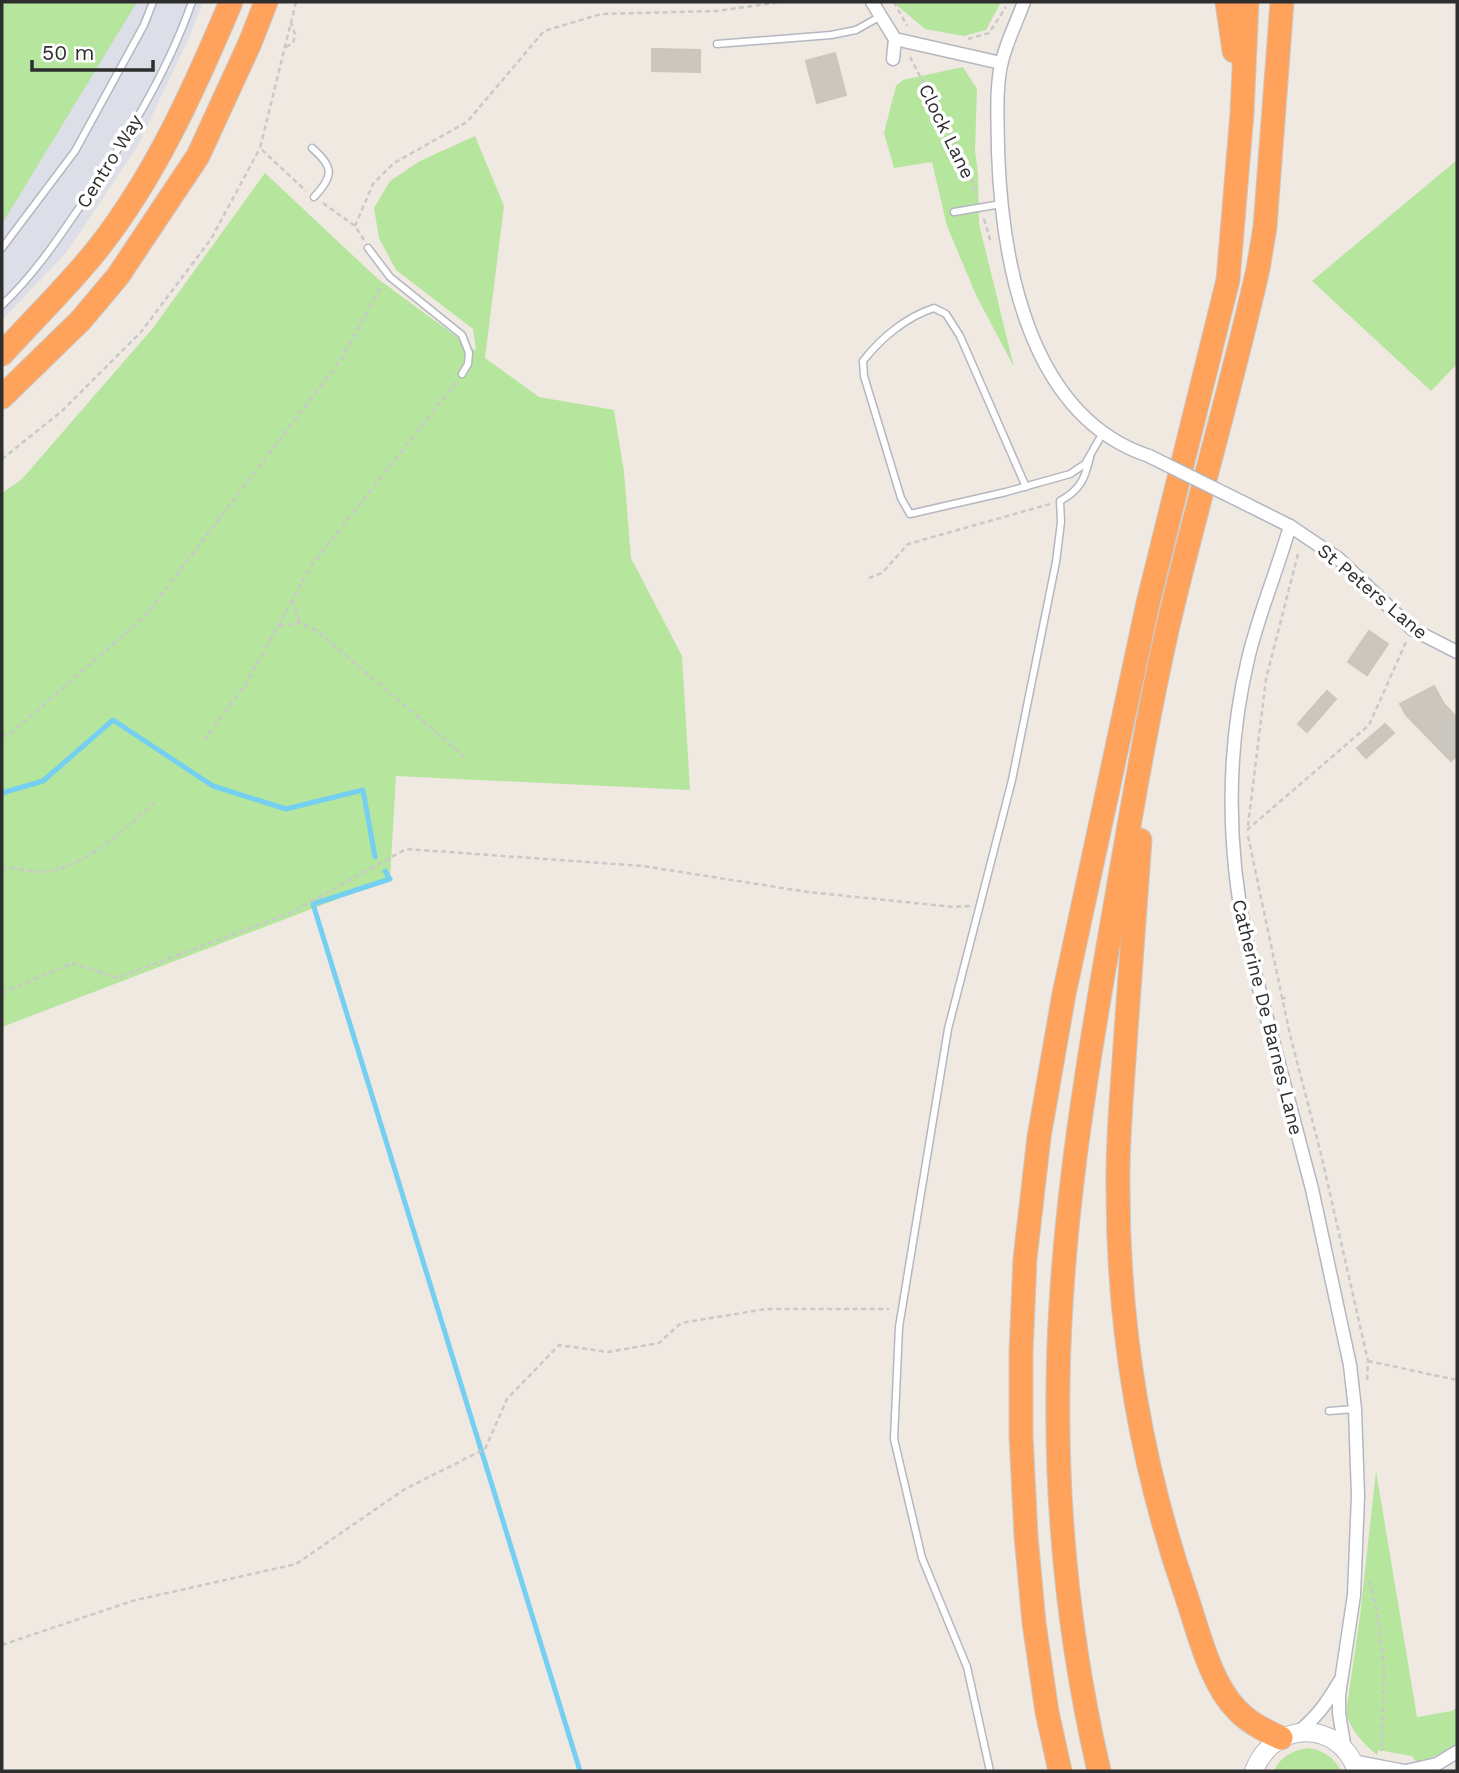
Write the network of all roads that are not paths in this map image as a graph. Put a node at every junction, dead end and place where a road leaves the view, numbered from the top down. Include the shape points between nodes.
1 (153, 2) edge
2 (192, 2) edge
3 (231, 2) edge
4 (266, 2) edge
5 (872, 2) edge
6 (1024, 2) edge
7 (1227, 2) edge
8 (1247, 2) edge
9 (1282, 2) edge
10 (881, 16) junction
11 (895, 39) junction
12 (718, 44) dead end
13 (893, 60) dead end
14 (1001, 63) junction
15 (1242, 113) junction
16 (312, 148) dead end
17 (314, 197) road end
18 (1001, 204) junction
19 (954, 212) dead end
20 (2, 248) edge
21 (368, 248) road end
22 (2, 304) edge
23 (2, 354) edge
24 (462, 374) road end
25 (2, 397) edge
26 (1104, 431) junction
27 (1090, 457) junction
28 (1026, 486) junction
29 (1289, 528) junction
30 (1457, 652) edge
31 (1147, 729) junction
32 (1355, 1409) junction
33 (1329, 1411) dead end
34 (1341, 1678) junction
35 (1289, 1736) junction
36 (1457, 1752) edge
37 (1351, 1761) edge
38 (990, 1771) edge
39 (1059, 1771) edge
40 (1100, 1771) edge
41 (1254, 1771) edge
42 (1405, 1771) edge

1 - 20 lane via 75,150
2 - 22 lane, Centro Way via 179,40 124,143 54,244
3 - 23 highway via 195,87 142,185 96,250
4 - 25 highway via 198,156 125,265 81,320
5 - 10 street
6 - 14 street
7 - 15 highway
8 - 15 highway
9 - 31 highway via 1258,269
10 - 11 street
10 - 12 lane via 856,30 831,35
11 - 13 street
11 - 14 street
14 - 18 street
15 - 39 highway via 1228,280 1148,603 1064,994 1039,1137 1025,1259 1020,1352 1026,1536 1034,1623
16 - 17 lane via 330,168
18 - 19 lane
18 - 26 street via 1015,289 1031,336 1055,380
21 - 24 lane via 390,276 462,335 469,353
26 - 27 lane
26 - 29 street, bridge
27 - 28 lane via 1070,474
27 - 38 lane via 1078,490 1060,501 1056,562 1012,780 948,1029 902,1309 894,1439 922,1559 967,1667
28 - 28 lane via 909,514 864,376 863,361 876,345 915,314 934,308 946,313 961,336
29 - 30 street, St Peters Lane via 1339,559 1412,629
29 - 32 street, Catherine De Barnes Lane via 1241,691 1232,762 1232,852 1246,939 1312,1189 1350,1365
31 - 35 highway via 1118,1146 1118,1226 1131,1372 1166,1530 1212,1666 1238,1712 1265,1731
31 - 40 highway via 1081,1110 1060,1328 1058,1460 1065,1544 1084,1693
32 - 33 lane
32 - 34 street, Catherine De Barnes Lane via 1357,1544
34 - 35 street, Catherine De Barnes Lane via 1316,1717
34 - 37 street, Catherine De Barnes Lane via 1339,1713
35 - 37 main road via 1312,1733 1327,1737
35 - 41 main road via 1262,1755
36 - 42 street via 1437,1764
37 - 42 street

